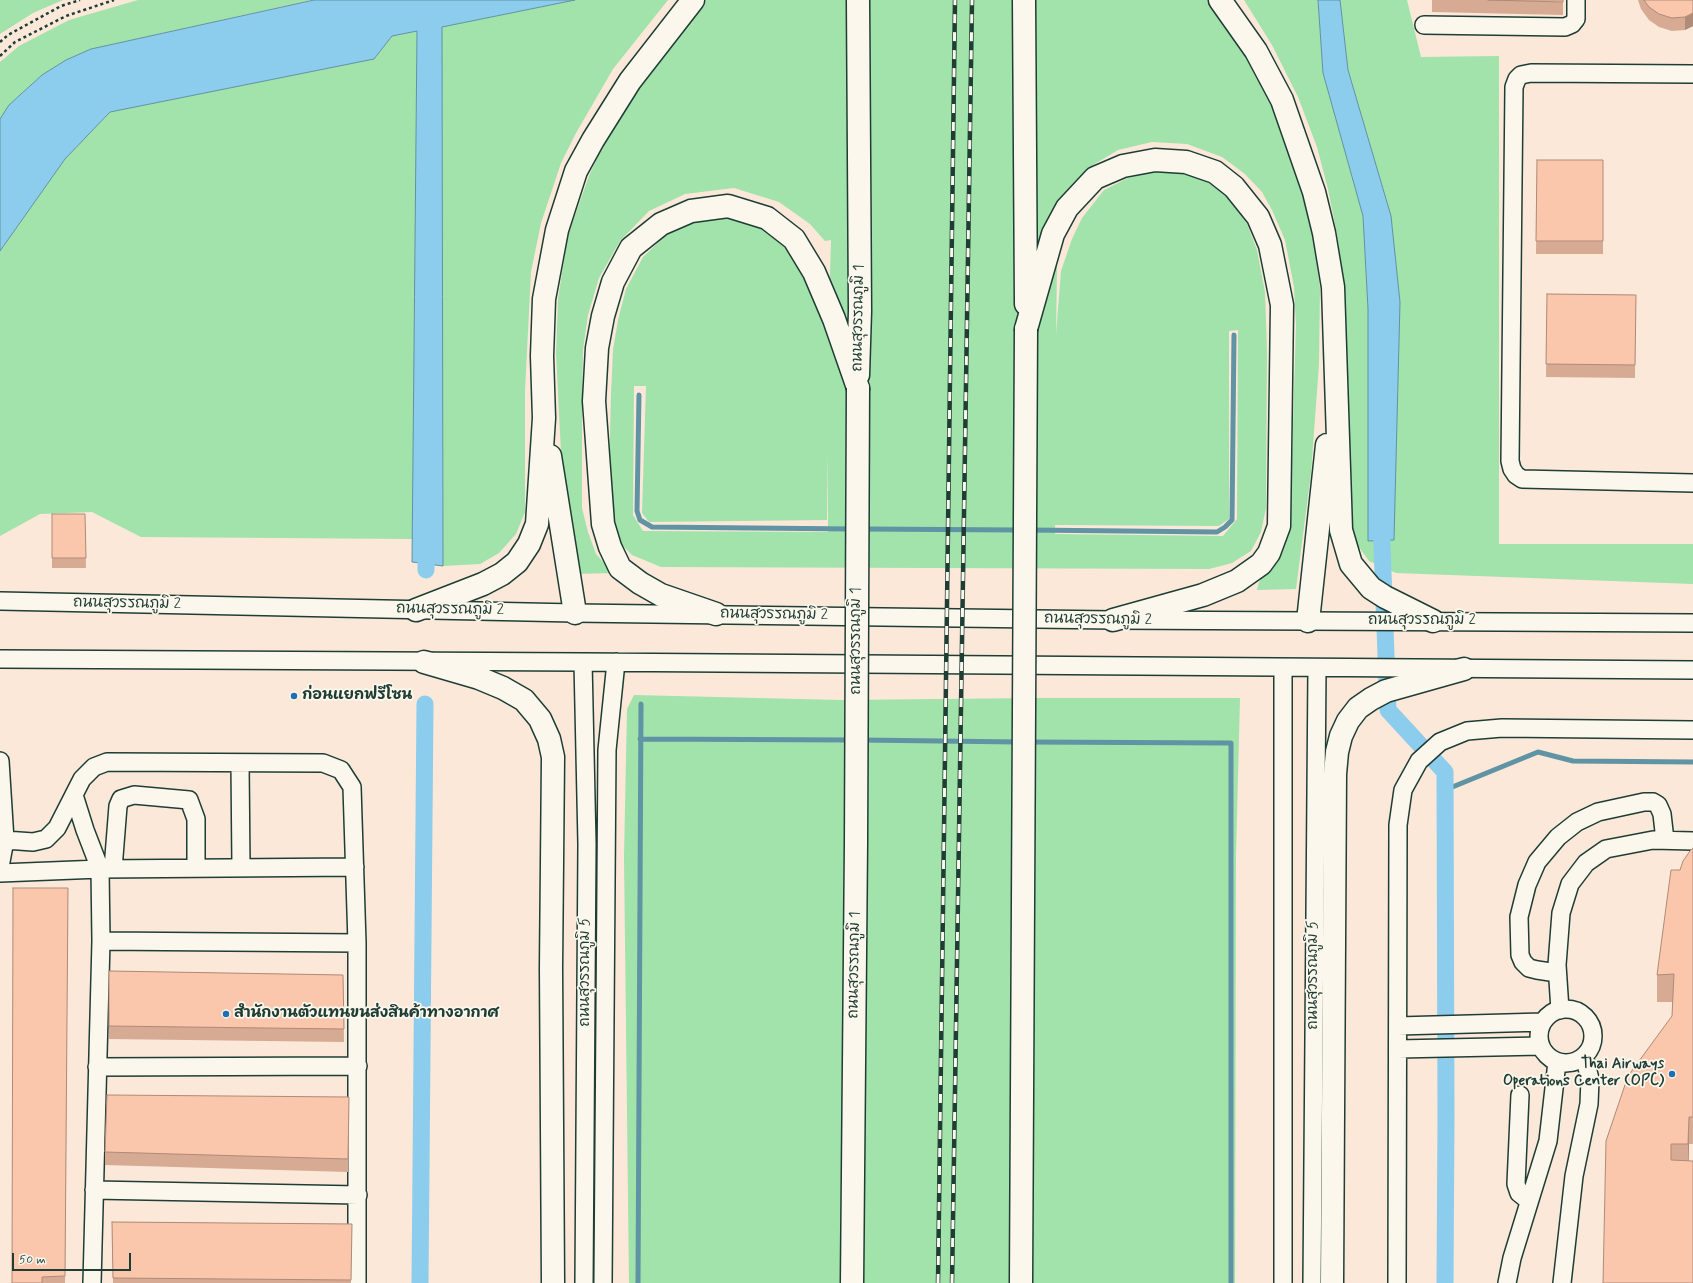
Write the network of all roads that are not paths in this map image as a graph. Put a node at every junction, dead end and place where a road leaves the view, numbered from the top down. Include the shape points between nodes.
1 (693, 0) edge
2 (858, 0) edge
3 (1024, 0) edge
4 (1220, 0) edge
5 (1576, 0) edge
6 (1424, 25) dead end
7 (1693, 74) edge
8 (1026, 329) junction
9 (1336, 362) junction
10 (858, 388) junction
11 (544, 418) junction
12 (1693, 483) edge
13 (0, 602) edge
14 (416, 610) junction
15 (575, 613) junction
16 (716, 614) junction
17 (1113, 620) junction
18 (1308, 620) junction
19 (1433, 621) junction
20 (1693, 623) edge
21 (0, 659) edge
22 (424, 662) junction
23 (583, 662) junction
24 (616, 662) junction
25 (1283, 668) junction
26 (1317, 668) junction
27 (1464, 669) junction
28 (1693, 670) edge
29 (1693, 730) edge
30 (0, 761) edge
31 (240, 762) junction
32 (74, 795) junction
33 (5, 840) junction
34 (1665, 840) junction
35 (1693, 841) edge
36 (0, 867) edge
37 (355, 867) junction
38 (196, 868) junction
39 (241, 868) junction
40 (106, 869) junction
41 (0, 874) edge
42 (101, 941) junction
43 (357, 943) junction
44 (1557, 973) junction
45 (1560, 1010) junction
46 (1544, 1022) junction
47 (1398, 1026) junction
48 (1541, 1046) junction
49 (1398, 1049) junction
50 (1584, 1056) junction
51 (1557, 1062) junction
52 (358, 1066) junction
53 (98, 1067) junction
54 (1520, 1095) dead end
55 (1518, 1145) junction
56 (1547, 1145) junction
57 (94, 1190) junction
58 (358, 1195) junction
59 (1529, 1202) junction
60 (92, 1283) edge
61 (357, 1283) edge
62 (553, 1283) edge
63 (584, 1283) edge
64 (603, 1283) edge
65 (852, 1283) edge
66 (1021, 1283) edge
67 (1283, 1283) edge
68 (1312, 1283) edge
69 (1332, 1283) edge
70 (1397, 1283) edge
71 (1507, 1283) edge
72 (1562, 1283) edge

1 - 11 highway via 630,81 576,171 557,230 544,299
2 - 10 highway, ถนนสุวรรณภูมิ 1
3 - 8 highway
4 - 9 highway via 1256,51 1282,100 1314,192 1333,287
5 - 6 street via 1576,18 1572,24 1565,27
7 - 12 street via 1531,73 1521,75 1517,79 1514,87 1510,461 1516,475 1522,479
8 - 17 highway via 1053,234 1066,208 1095,178 1123,166 1155,160 1186,162 1215,172 1234,187 1258,217 1270,245 1279,289 1282,325 1279,526 1269,553 1261,564 1237,581 1203,595
8 - 66 highway, bridge
9 - 18 highway
9 - 19 highway via 1341,530 1351,564 1371,588
10 - 16 highway via 834,318 814,272 794,239 767,218 728,206 691,211 660,224 631,248 613,282 597,348 594,401 603,524 620,568 661,595
10 - 65 highway, ถนนสุวรรณภูมิ 1, bridge
11 - 14 highway via 537,524 529,544 517,562 483,584
11 - 15 highway
13 - 14 street, ถนนสุวรรณภูมิ 2
14 - 15 street, ถนนสุวรรณภูมิ 2
15 - 16 street, ถนนสุวรรณภูมิ 2
16 - 17 street, ถนนสุวรรณภูมิ 2
17 - 18 street, ถนนสุวรรณภูมิ 2
18 - 19 street, ถนนสุวรรณภูมิ 2
19 - 20 street, ถนนสุวรรณภูมิ 2
21 - 22 street
22 - 23 street
22 - 62 highway via 479,678 524,700 540,719 554,757 551,968
23 - 24 street
23 - 63 street, ถนนสุวรรณภูมิ 5 via 587,844
24 - 25 street
24 - 64 street, ถนนสุวรรณภูมิ 5 via 607,750
25 - 26 street
25 - 67 street, ถนนสุวรรณภูมิ 5
26 - 27 street
26 - 68 street, ถนนสุวรรณภูมิ 5
27 - 28 street
27 - 69 highway via 1386,691 1371,699 1358,708 1351,717 1341,736 1337,752
29 - 47 street via 1502,728 1467,731 1440,742 1418,761 1403,790 1398,825
30 - 33 street
31 - 32 street via 107,762 94,767 82,779
31 - 37 street via 323,763 341,770 352,787
31 - 39 street
32 - 33 street via 57,828 46,839 33,842
32 - 40 street via 85,830
33 - 36 street
34 - 35 street
34 - 44 street via 1652,840 1606,850 1586,863 1570,884 1561,913
34 - 44 street via 1662,814 1658,805 1653,802 1598,812 1577,822 1558,837 1538,862 1527,885 1519,916 1520,955 1523,962 1529,968
37 - 39 street
37 - 43 street
38 - 39 street
38 - 40 street
38 - 40 street via 196,819 189,800 134,795 121,799 118,806
40 - 41 street
40 - 42 street
42 - 43 street
42 - 53 street
43 - 52 street
44 - 45 street
45 - 46 street
45 - 50 street via 1578,1012 1590,1024 1592,1042
46 - 47 street
46 - 48 street via 1539,1038
47 - 49 street
48 - 49 street
48 - 51 street via 1550,1058
49 - 70 street
50 - 51 street via 1571,1062
50 - 72 street via 1590,1079 1589,1104 1574,1176
51 - 56 street
52 - 53 street
52 - 58 street
53 - 57 street
54 - 55 street
55 - 56 street
55 - 59 street via 1516,1184 1519,1193
56 - 59 street
57 - 58 street
57 - 60 street
58 - 61 street
59 - 71 street

